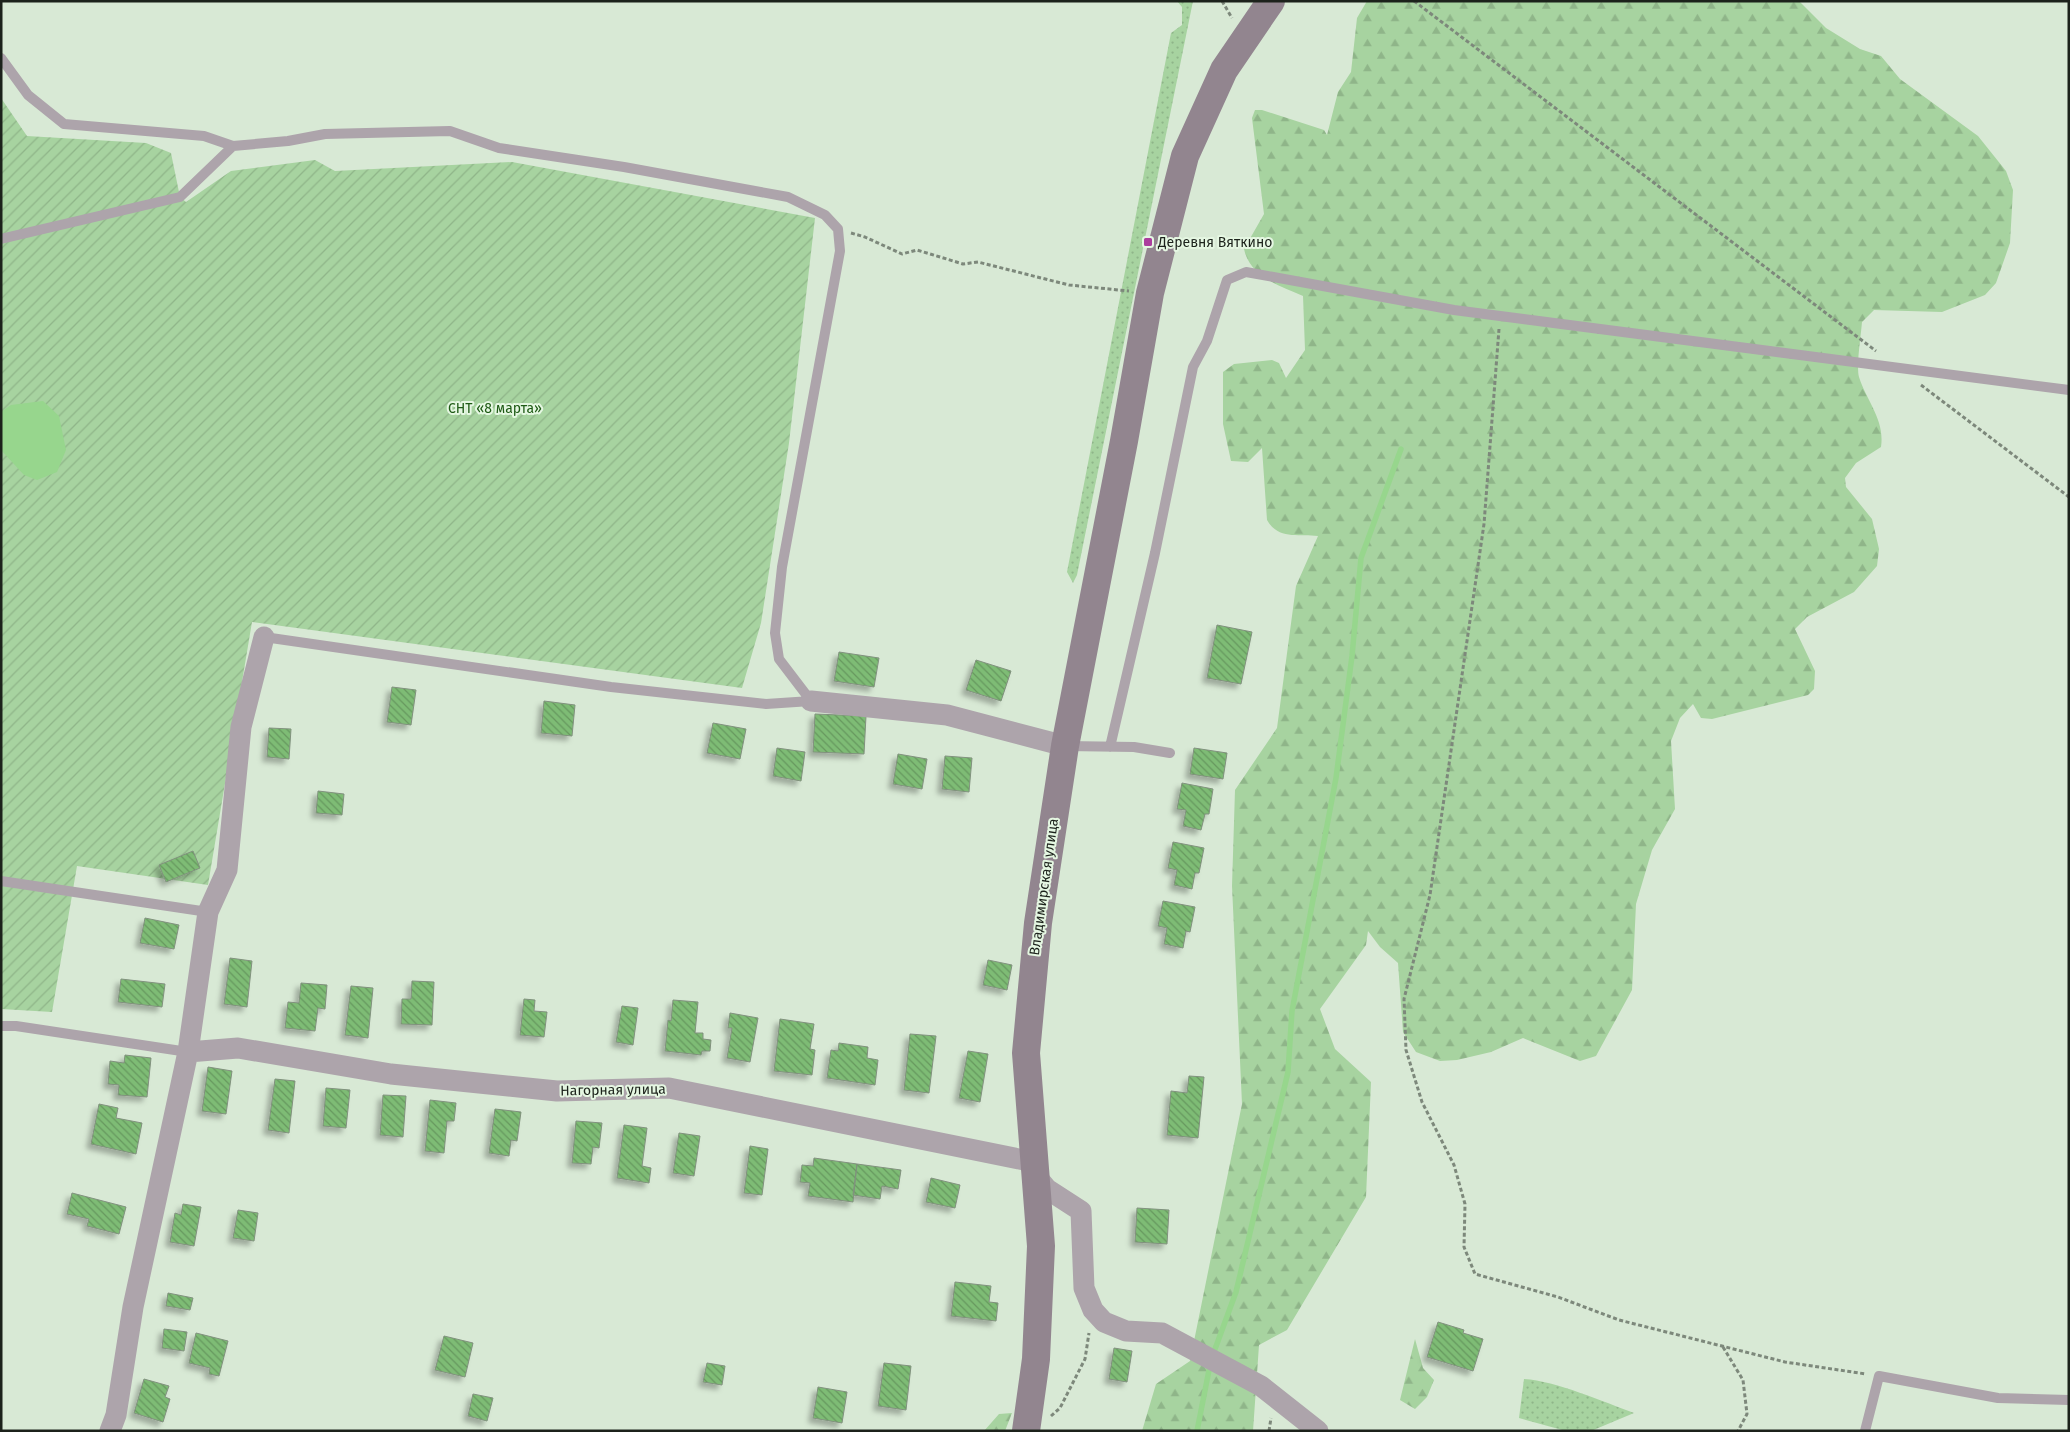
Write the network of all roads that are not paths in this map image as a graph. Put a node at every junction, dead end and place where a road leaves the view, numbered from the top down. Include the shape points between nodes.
1 (1271, 1) edge
2 (1, 58) edge
3 (233, 146) junction
4 (1, 239) edge
5 (2069, 390) edge
6 (264, 637) joint
7 (811, 701) junction
8 (1065, 746) junction
9 (1110, 747) junction
10 (1170, 754) dead end
11 (1, 881) edge
12 (208, 912) junction
13 (1, 1026) edge
14 (188, 1052) junction
15 (1035, 1169) junction
16 (2069, 1400) edge
17 (1037, 1425) edge
18 (110, 1431) edge
19 (1318, 1431) edge
20 (1866, 1431) edge

1 - 8 street, Владимирская улица via 1224,70 1185,156 1150,292
2 - 3 lane via 28,95 64,124 204,136
3 - 4 lane via 180,197
3 - 7 lane via 288,142 325,134 450,131 500,148 788,197 825,215 838,229 840,251 782,567 774,633 779,659
5 - 9 lane via 1454,310 1246,272 1227,280 1207,341 1193,367 1155,553
6 - 7 lane via 611,686 766,704
6 - 12 street via 241,727 227,870
7 - 8 street via 947,715
8 - 9 lane
8 - 15 street, Владимирская улица via 1038,923 1026,1053
9 - 10 lane
11 - 12 lane
12 - 14 street
13 - 14 lane
14 - 15 street, Нагорная улица via 238,1048 391,1074 557,1091 669,1088
14 - 18 street via 132,1307 116,1416
15 - 17 street, Владимирская улица via 1041,1246
15 - 19 street via 1047,1189 1081,1211 1084,1288 1093,1310 1104,1322 1126,1331 1162,1333 1261,1386
16 - 20 lane via 1998,1398 1879,1376

